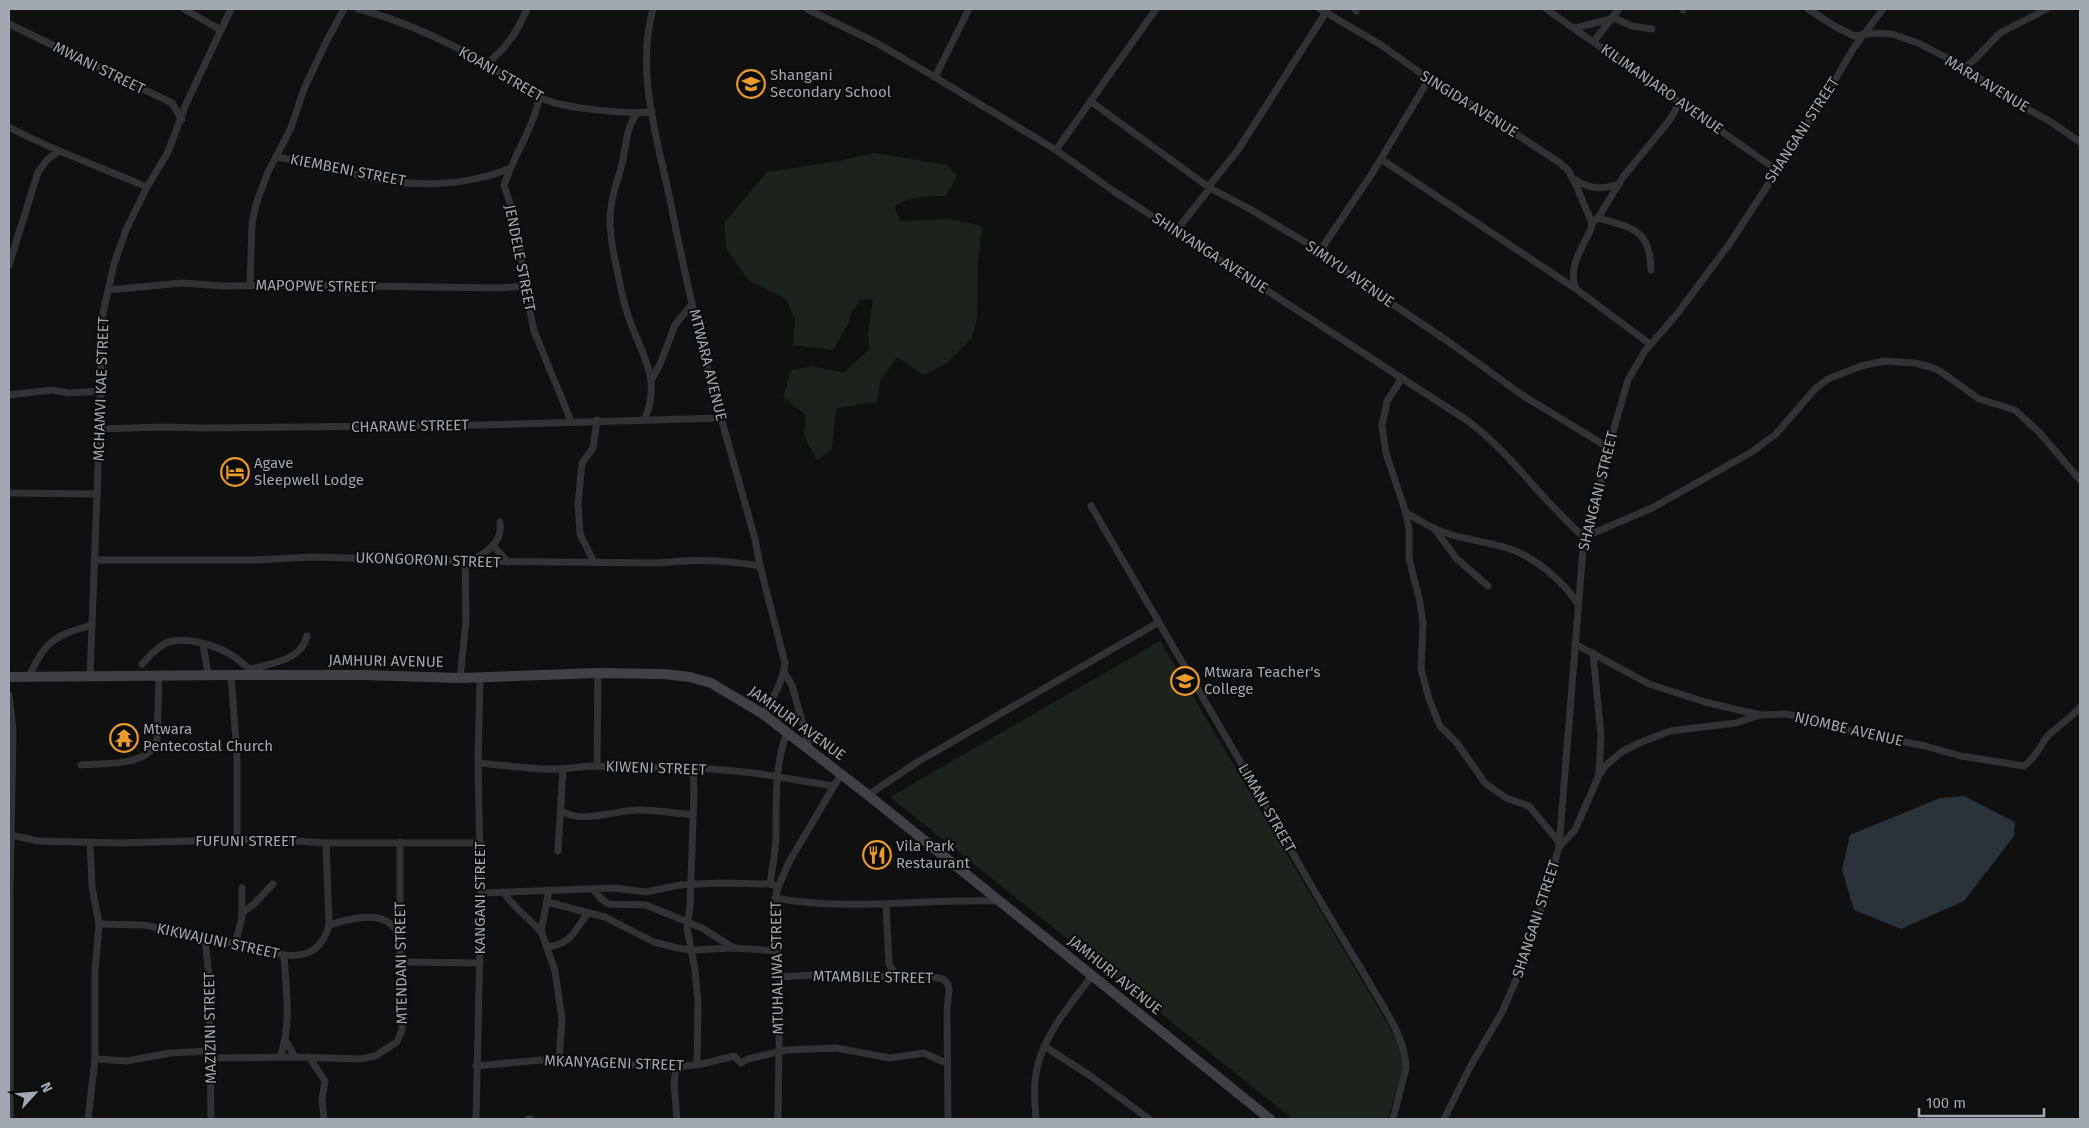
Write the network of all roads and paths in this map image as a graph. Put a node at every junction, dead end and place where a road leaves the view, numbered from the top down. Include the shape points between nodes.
1 (184, 9) edge
2 (231, 9) edge
3 (344, 9) edge
4 (358, 9) edge
5 (527, 9) edge
6 (653, 9) edge
7 (806, 9) edge
8 (969, 9) edge
9 (1156, 9) edge
10 (1546, 9) edge
11 (1618, 9) edge
12 (1808, 9) edge
13 (1883, 9) edge
14 (2047, 9) edge
15 (1325, 10) edge
16 (1612, 18) junction
17 (9, 24) edge
18 (1575, 28) junction
19 (1652, 29) dead end
20 (221, 30) junction
21 (1862, 36) junction
22 (1594, 41) junction
23 (486, 64) junction
24 (1965, 67) junction
25 (935, 78) junction
26 (1428, 79) junction
27 (539, 97) junction
28 (1090, 101) junction
29 (1680, 102) junction
30 (652, 112) junction
31 (637, 113) junction
32 (182, 120) junction
33 (9, 127) edge
34 (2080, 142) edge
35 (1056, 150) junction
36 (59, 151) junction
37 (276, 157) junction
38 (1381, 159) junction
39 (509, 169) junction
40 (1777, 170) junction
41 (1573, 179) junction
42 (1619, 184) junction
43 (147, 187) junction
44 (1210, 187) junction
45 (1595, 221) junction
46 (1176, 231) junction
47 (1320, 251) junction
48 (9, 266) edge
49 (1651, 270) dead end
50 (250, 285) junction
51 (525, 286) junction
52 (1576, 289) junction
53 (108, 290) junction
54 (692, 304) junction
55 (1650, 344) junction
56 (1402, 378) junction
57 (652, 379) junction
58 (101, 391) junction
59 (9, 396) edge
60 (721, 418) junction
61 (645, 419) junction
62 (597, 420) junction
63 (571, 421) junction
64 (100, 429) junction
65 (1609, 448) junction
66 (2080, 480) edge
67 (9, 493) edge
68 (97, 494) junction
69 (1092, 506) dead end
70 (1406, 513) junction
71 (500, 522) dead end
72 (1433, 528) junction
73 (1584, 537) junction
74 (493, 546) junction
75 (94, 560) junction
76 (468, 562) junction
77 (508, 562) junction
78 (594, 562) junction
79 (760, 566) junction
80 (1488, 586) dead end
81 (1578, 604) junction
82 (1159, 622) junction
83 (92, 625) junction
84 (307, 636) dead end
85 (204, 644) junction
86 (1575, 644) junction
87 (1593, 653) junction
88 (142, 664) dead end
89 (9, 670) edge
90 (784, 672) junction
91 (598, 673) junction
92 (208, 675) junction
93 (231, 675) junction
94 (159, 676) junction
95 (9, 677) edge
96 (28, 677) junction
97 (90, 677) junction
98 (460, 678) junction
99 (480, 678) junction
100 (9, 695) edge
101 (2080, 707) edge
102 (763, 714) junction
103 (1760, 715) junction
104 (787, 732) junction
105 (811, 751) junction
106 (478, 763) junction
107 (81, 765) dead end
108 (597, 766) junction
109 (562, 769) junction
110 (693, 769) junction
111 (841, 774) junction
112 (1599, 775) junction
113 (778, 777) junction
114 (834, 786) junction
115 (868, 795) junction
116 (10, 801) edge
117 (561, 810) junction
118 (693, 815) junction
119 (12, 835) junction
120 (237, 839) junction
121 (90, 842) junction
122 (326, 842) junction
123 (400, 842) junction
124 (481, 843) junction
125 (1559, 844) junction
126 (558, 851) dead end
127 (274, 884) dead end
128 (770, 884) junction
129 (690, 885) junction
130 (778, 887) junction
131 (242, 888) dead end
132 (593, 889) junction
133 (549, 890) junction
134 (503, 892) junction
135 (481, 893) junction
136 (776, 898) junction
137 (1000, 901) junction
138 (546, 902) junction
139 (886, 904) junction
140 (588, 913) junction
141 (242, 914) junction
142 (687, 922) junction
143 (98, 924) junction
144 (328, 925) junction
145 (400, 934) junction
146 (542, 934) junction
147 (206, 938) junction
148 (235, 945) junction
149 (547, 947) junction
150 (734, 948) junction
151 (692, 950) junction
152 (777, 951) junction
153 (284, 956) junction
154 (400, 962) junction
155 (480, 963) junction
156 (780, 976) junction
157 (1092, 976) junction
158 (897, 977) junction
159 (286, 1041) junction
160 (1044, 1046) junction
161 (778, 1053) junction
162 (210, 1055) junction
163 (280, 1057) junction
164 (295, 1057) junction
165 (309, 1057) junction
166 (95, 1059) junction
167 (559, 1061) junction
168 (946, 1063) junction
169 (697, 1065) junction
170 (476, 1066) junction
171 (676, 1067) junction
172 (10, 1088) edge
173 (10, 1119) edge
174 (88, 1119) edge
175 (210, 1119) edge
176 (324, 1119) edge
177 (476, 1119) edge
178 (677, 1119) edge
179 (778, 1119) edge
180 (946, 1119) edge
181 (1036, 1119) edge
182 (1149, 1119) edge
183 (1270, 1119) edge
184 (1393, 1119) edge
185 (1444, 1119) edge

1 - 20 street
2 - 20 street, MCHAMVI KAE STREET
3 - 37 street, KIEMBENI STREET via 326,42
4 - 23 street, KOANI STREET via 408,24
5 - 23 street via 514,37
6 - 30 street, MTWARA AVENUE via 646,58
7 - 25 street, SHINYANGA AVENUE via 875,42
8 - 25 street
9 - 28 street
10 - 18 street, KILIMANJARO AVENUE
11 - 16 street
12 - 21 street, MARA AVENUE via 1848,34
13 - 21 street, SHANGANI STREET
14 - 24 street via 2000,34
15 - 26 street, SINGIDA AVENUE
15 - 44 street via 1269,103
16 - 18 street
16 - 19 street
16 - 22 street
17 - 32 street, MWANI STREET via 172,103
18 - 22 street, KILIMANJARO AVENUE
20 - 32 street, MCHAMVI KAE STREET via 186,104
21 - 24 street, MARA AVENUE via 1876,33 1900,36
21 - 40 street, SHANGANI STREET
22 - 29 street, KILIMANJARO AVENUE
23 - 27 street, KOANI STREET
24 - 34 street, MARA AVENUE via 2000,94
25 - 35 street, SHINYANGA AVENUE
26 - 38 street
26 - 41 street, SINGIDA AVENUE via 1538,148 1564,166
27 - 31 street, KOANI STREET via 581,107
27 - 39 street, JENDELE STREET via 533,122
28 - 35 street
28 - 44 street, SIMIYU AVENUE
29 - 40 street, KILIMANJARO AVENUE
29 - 42 street via 1669,121
30 - 31 street, KOANI STREET
30 - 54 street, MTWARA AVENUE
31 - 57 street via 627,137 611,202 611,227 616,268 628,315
32 - 43 street, MCHAMVI KAE STREET
33 - 36 street
35 - 46 street, SHINYANGA AVENUE
36 - 43 street
36 - 48 street via 38,172
37 - 39 street, KIEMBENI STREET via 368,177 418,183 462,181
37 - 50 street, KIEMBENI STREET via 256,204 252,224
38 - 47 street
38 - 52 street
39 - 51 street, JENDELE STREET via 504,186 519,244
40 - 55 street, SHANGANI STREET via 1730,243 1677,314
41 - 42 street via 1591,188 1605,189
41 - 45 street, SINGIDA AVENUE
42 - 45 street
43 - 53 street, MCHAMVI KAE STREET via 126,230
44 - 46 street
44 - 47 street, SIMIYU AVENUE
45 - 49 street via 1627,227 1640,234 1648,244
45 - 52 street via 1573,266
46 - 56 street, SHINYANGA AVENUE
47 - 65 street, SIMIYU AVENUE via 1544,410
50 - 51 street, MAPOPWE STREET
50 - 53 street, MAPOPWE STREET via 170,283
51 - 63 street, JENDELE STREET via 534,331
52 - 55 street
53 - 58 street, MCHAMVI KAE STREET via 100,335
54 - 57 street via 675,325
54 - 60 street, MTWARA AVENUE
55 - 65 street, SHANGANI STREET via 1632,370
56 - 70 street via 1387,401 1382,426 1386,453
56 - 73 street, SHINYANGA AVENUE via 1493,441
57 - 61 street via 651,402
58 - 59 street via 69,393 52,390
58 - 64 street, MCHAMVI KAE STREET
60 - 61 street, CHARAWE STREET
60 - 79 street, MTWARA AVENUE
61 - 62 street, CHARAWE STREET
62 - 63 street, CHARAWE STREET
62 - 78 street via 593,448 582,463 578,504 580,534
63 - 64 street, CHARAWE STREET
64 - 68 street, MCHAMVI KAE STREET
65 - 73 street, SHANGANI STREET
66 - 73 street via 2039,432 2015,410 1979,399 1930,367 1884,361 1828,379 1815,389 1776,434 1750,452 1652,508
67 - 68 street
68 - 75 street, MCHAMVI KAE STREET
69 - 82 street, LIMANI STREET
70 - 72 street
70 - 125 street via 1409,558 1423,624 1423,678 1440,726 1453,738 1485,782 1506,798 1529,806
71 - 74 street via 500,536
72 - 80 street via 1456,558
72 - 81 street via 1519,553 1542,567
73 - 81 street, SHANGANI STREET
74 - 76 street
74 - 77 street
75 - 76 street, UKONGORONI STREET via 313,557
75 - 83 street, MCHAMVI KAE STREET
76 - 77 street, UKONGORONI STREET
76 - 98 street
77 - 78 street, UKONGORONI STREET
78 - 79 street, UKONGORONI STREET via 727,562
79 - 90 street, MTWARA AVENUE via 779,634
81 - 86 street, SHANGANI STREET
82 - 115 street via 919,761
82 - 184 street, LIMANI STREET via 1399,1036 1406,1068
83 - 96 street via 55,638 39,654
83 - 97 street, MCHAMVI KAE STREET
84 - 85 street via 304,646 289,658 252,669 220,648
85 - 88 street via 167,642
85 - 92 street
86 - 87 street
86 - 125 street, SHANGANI STREET
87 - 103 street via 1656,686
87 - 112 street via 1601,734
89 - 95 street
90 - 102 street, MTWARA AVENUE
90 - 105 street via 792,686
91 - 99 street, JAMHURI AVENUE
91 - 102 street, JAMHURI AVENUE via 690,677 711,683
91 - 108 street
92 - 93 street, JAMHURI AVENUE
92 - 94 street, JAMHURI AVENUE
93 - 98 street, JAMHURI AVENUE
93 - 120 street via 237,756
94 - 97 street, JAMHURI AVENUE
94 - 107 street via 156,746 121,763
95 - 96 street, JAMHURI AVENUE
96 - 97 street, JAMHURI AVENUE
98 - 99 street, JAMHURI AVENUE
99 - 106 street, KANGANI STREET
100 - 116 street via 13,730
101 - 103 street, NJOMBE AVENUE via 2048,736 2024,766 1961,756 1849,731 1810,718
102 - 104 street, JAMHURI AVENUE
103 - 112 street, NJOMBE AVENUE via 1736,723 1664,733 1623,751
104 - 105 street, JAMHURI AVENUE
104 - 113 street
105 - 111 street, JAMHURI AVENUE
106 - 109 street, KIWENI STREET
106 - 124 street, KANGANI STREET
108 - 109 street, KIWENI STREET
108 - 110 street, KIWENI STREET
109 - 117 street
110 - 113 street, KIWENI STREET
110 - 118 street, MKANYAGENI STREET
111 - 114 street, MTUHALIWA STREET
111 - 115 street, JAMHURI AVENUE
112 - 125 street, NJOMBE AVENUE via 1575,830
113 - 114 street, KIWENI STREET
113 - 128 street via 775,852
114 - 130 street, MTUHALIWA STREET via 789,862
115 - 137 street, JAMHURI AVENUE
116 - 119 street
117 - 118 street via 568,815 583,817 638,810
117 - 126 street
118 - 129 street, MKANYAGENI STREET
119 - 121 street, FUFUNI STREET via 38,841
119 - 172 street
120 - 121 street, FUFUNI STREET
120 - 122 street, FUFUNI STREET
121 - 143 street
122 - 123 street, FUFUNI STREET
122 - 144 street, KIKWAJUNI STREET
123 - 124 street, FUFUNI STREET
123 - 145 street, MTENDANI STREET
124 - 135 street, KANGANI STREET
125 - 185 street, SHANGANI STREET via 1543,904 1517,978
127 - 141 street
128 - 129 street
128 - 130 street
129 - 132 street via 646,892
129 - 142 street, MKANYAGENI STREET
130 - 136 street, MTUHALIWA STREET
131 - 141 street
132 - 133 street
132 - 142 street via 609,904 641,904
133 - 134 street
133 - 138 street
134 - 135 street
134 - 146 street
135 - 155 street, KANGANI STREET
136 - 139 street via 822,904
136 - 152 street, MTUHALIWA STREET
137 - 139 street
137 - 157 street, JAMHURI AVENUE
138 - 140 street
138 - 146 street
139 - 158 street via 889,964
140 - 149 street via 568,941
140 - 151 street via 624,925 654,942
141 - 148 street
142 - 150 street
142 - 151 street, MKANYAGENI STREET
143 - 147 street, KIKWAJUNI STREET via 144,925
143 - 166 street
144 - 145 street via 350,920 382,919
144 - 153 street, KIKWAJUNI STREET via 326,937 316,948 294,957
145 - 154 street, MTENDANI STREET
146 - 149 street
147 - 148 street, KIKWAJUNI STREET
147 - 162 street, MAZIZINI STREET
148 - 153 street, KIKWAJUNI STREET
149 - 167 street via 556,971 562,1019
150 - 151 street
150 - 152 street
151 - 169 street, MKANYAGENI STREET via 698,1002
152 - 156 street, MTUHALIWA STREET
153 - 159 street
154 - 155 street
154 - 165 street, MTENDANI STREET via 402,1021 401,1036 397,1042 367,1058
155 - 170 street, KANGANI STREET
156 - 158 street, MTAMBILE STREET via 846,974
156 - 161 street, MTUHALIWA STREET
157 - 160 street
157 - 183 street, JAMHURI AVENUE
158 - 168 street, MTAMBILE STREET via 940,978 948,984
159 - 163 street
159 - 164 street
160 - 181 street via 1035,1083
160 - 182 street
161 - 168 street via 836,1048 890,1058 924,1053
161 - 169 street via 741,1063 734,1056
161 - 179 street, MTUHALIWA STREET
162 - 163 street, MTENDANI STREET
162 - 166 street, MTENDANI STREET via 170,1053 127,1061
162 - 175 street, MAZIZINI STREET
163 - 164 street, MTENDANI STREET
164 - 165 street, MTENDANI STREET
165 - 176 street via 325,1081 322,1099
166 - 174 street
167 - 170 street, MKANYAGENI STREET
167 - 171 street, MKANYAGENI STREET
168 - 180 street, MTAMBILE STREET
169 - 171 street, MKANYAGENI STREET
170 - 177 street, KANGANI STREET
171 - 178 street
172 - 173 street

